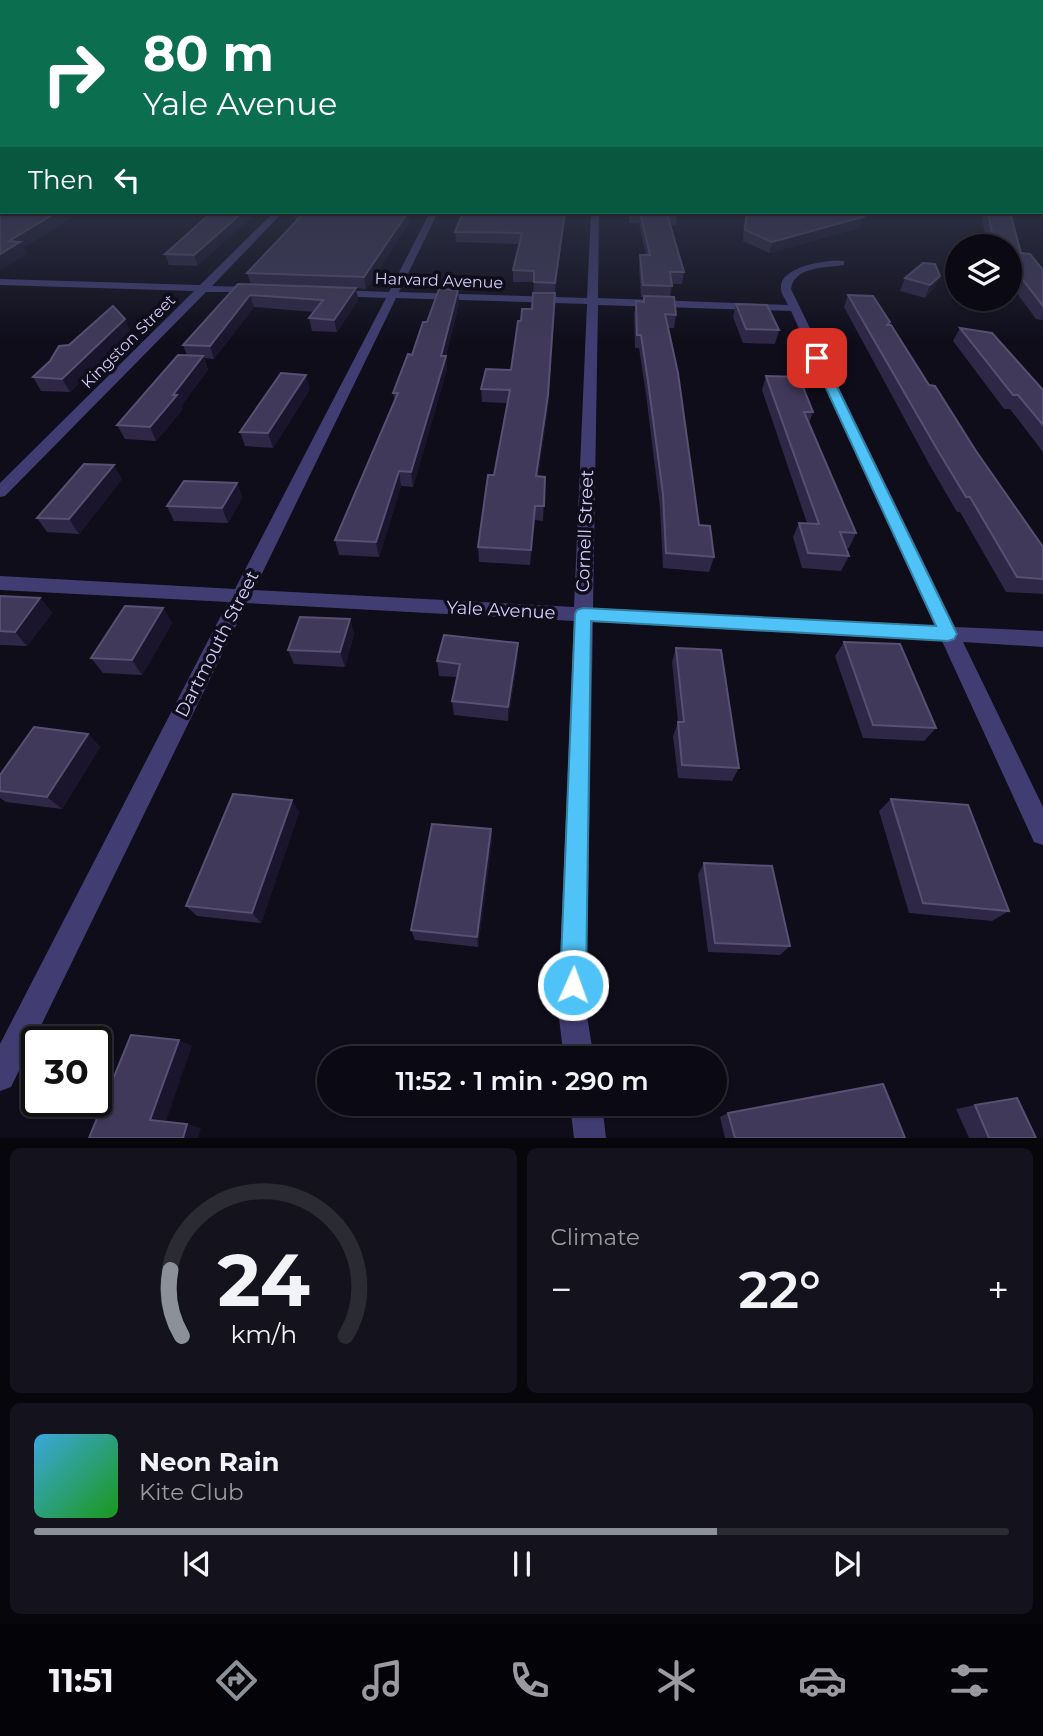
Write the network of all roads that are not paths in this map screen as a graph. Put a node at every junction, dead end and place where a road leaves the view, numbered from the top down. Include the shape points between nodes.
1 (255, 236) edge
2 (422, 236) edge
3 (594, 236) edge
4 (841, 263) dead end
5 (0, 282) edge
6 (18, 282) junction
7 (203, 288) junction
8 (271, 291) edge
9 (325, 292) edge
10 (0, 295) edge
11 (393, 295) junction
12 (592, 301) junction
13 (793, 308) junction
14 (0, 492) edge
15 (0, 583) edge
16 (242, 596) junction
17 (583, 614) junction
18 (948, 634) junction
19 (1043, 639) edge
20 (1043, 833) edge
21 (577, 1046) edge
22 (0, 1076) edge
23 (587, 1116) edge
24 (590, 1138) edge

1 - 7 street, Kingston Street
2 - 11 street, Dartmouth Street
3 - 12 street, Cornell Street
4 - 13 street via 809,267 792,276 786,289
5 - 6 street
6 - 7 street
6 - 10 street
7 - 8 street
7 - 14 street, Kingston Street
9 - 11 street, Harvard Avenue
11 - 12 street, Harvard Avenue
11 - 16 street, Dartmouth Street
12 - 13 street, Harvard Avenue
12 - 17 street, Cornell Street
13 - 18 street
15 - 16 street, Yale Avenue
16 - 17 street, Yale Avenue
16 - 22 street, Dartmouth Street
17 - 18 street, Yale Avenue
17 - 21 street, Cornell Street via 572,1010
18 - 19 street, Yale Avenue
18 - 20 street
23 - 24 street

